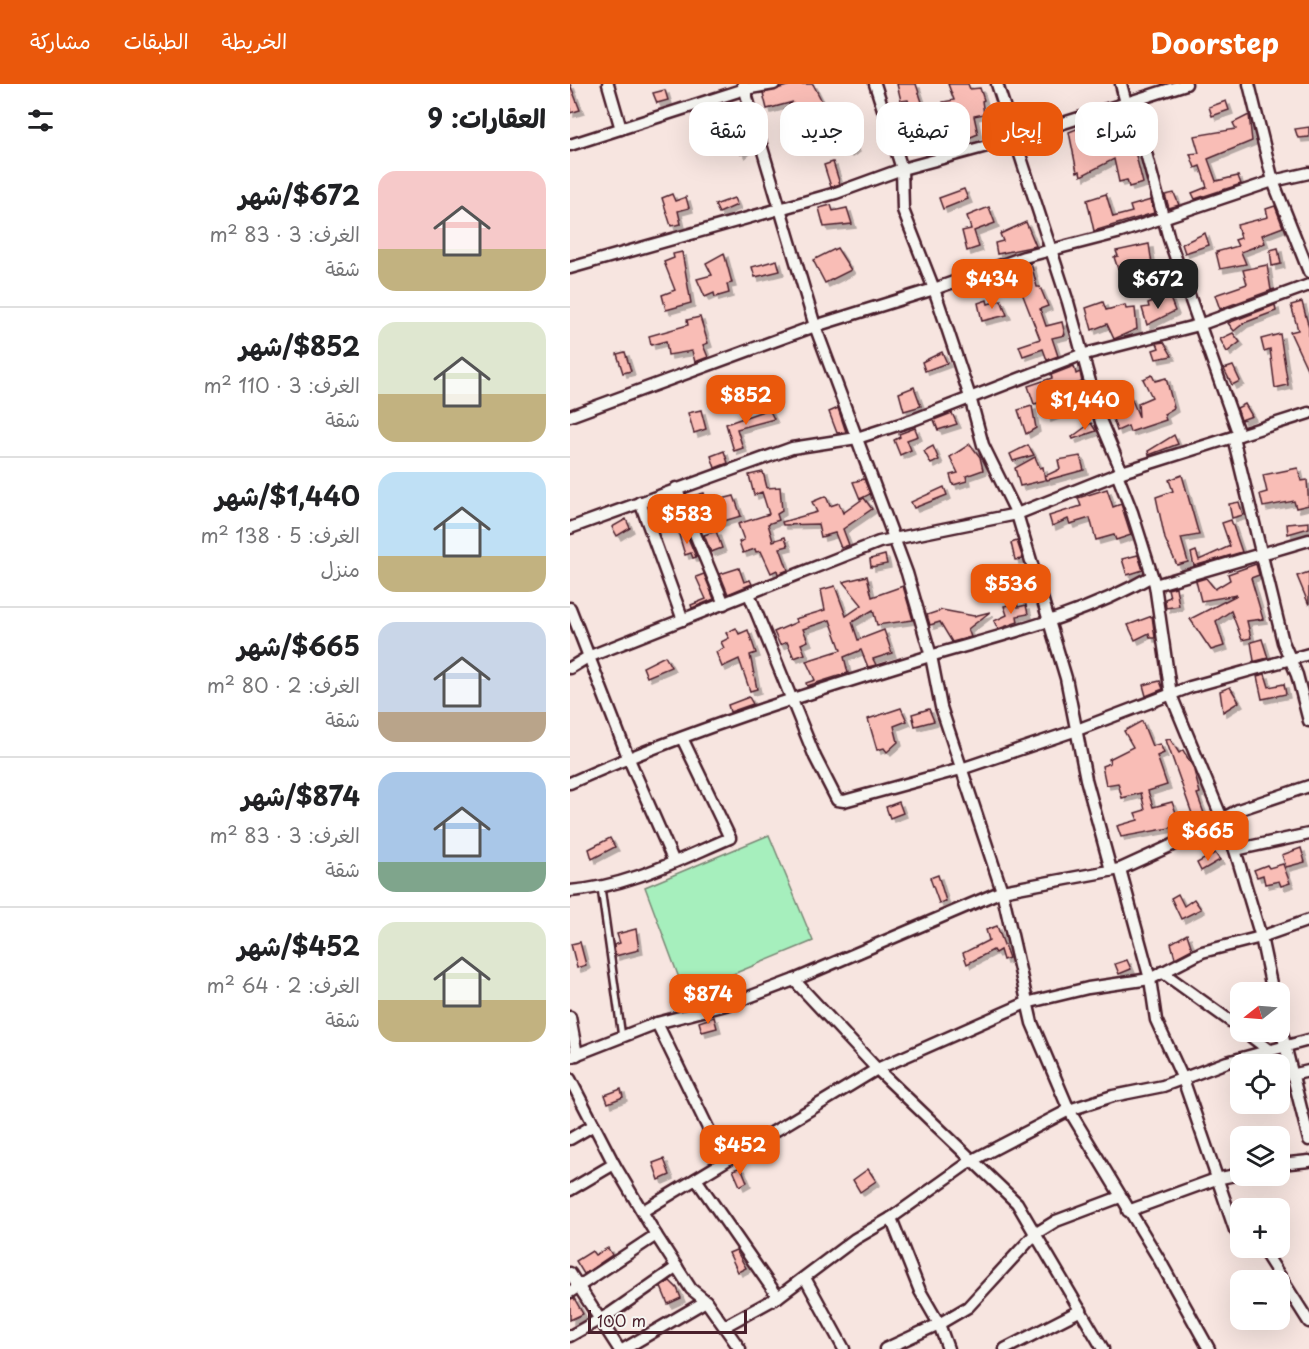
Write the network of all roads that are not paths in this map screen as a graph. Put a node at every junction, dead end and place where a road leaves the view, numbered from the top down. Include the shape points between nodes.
1 (608, 84) edge
2 (774, 84) edge
3 (875, 84) edge
4 (997, 84) edge
5 (1121, 84) edge
6 (1186, 84) edge
7 (1249, 84) edge
8 (744, 87) edge
9 (1002, 102) edge
10 (1126, 102) edge
11 (1129, 102) edge
12 (621, 129) junction
13 (570, 145) edge
14 (982, 147) edge
15 (1019, 156) edge
16 (1147, 156) edge
17 (902, 169) junction
18 (1309, 172) edge
19 (1273, 181) junction
20 (780, 207) junction
21 (1165, 217) junction
22 (1051, 249) junction
23 (570, 268) edge
24 (1309, 272) edge
25 (1309, 285) edge
26 (934, 289) junction
27 (1199, 325) junction
28 (815, 326) junction
29 (1081, 355) junction
30 (970, 397) junction
31 (1309, 413) edge
32 (570, 416) edge
33 (1236, 436) junction
34 (857, 438) junction
35 (1120, 473) junction
36 (676, 488) junction
37 (640, 502) junction
38 (1017, 513) junction
39 (570, 528) edge
40 (895, 540) junction
41 (1309, 540) edge
42 (1263, 554) junction
43 (1153, 580) junction
44 (749, 594) junction
45 (724, 604) junction
46 (570, 609) edge
47 (683, 620) junction
48 (1050, 622) junction
49 (1309, 654) edge
50 (930, 656) junction
51 (588, 657) junction
52 (1290, 660) junction
53 (570, 668) edge
54 (1171, 695) junction
55 (792, 699) junction
56 (1309, 721) edge
57 (1077, 730) junction
58 (682, 738) junction
59 (628, 757) junction
60 (961, 769) junction
61 (570, 783) edge
62 (1309, 786) edge
63 (1222, 819) junction
64 (1309, 834) edge
65 (1234, 850) junction
66 (674, 861) junction
67 (1116, 869) junction
68 (601, 888) junction
69 (570, 891) edge
70 (1002, 891) junction
71 (1309, 920) edge
72 (1261, 937) junction
73 (1162, 972) junction
74 (1150, 979) junction
75 (794, 980) junction
76 (1271, 982) edge
77 (1026, 1003) junction
78 (570, 1017) edge
79 (1230, 1021) edge
80 (657, 1023) junction
81 (622, 1037) junction
82 (1309, 1041) edge
83 (1258, 1042) edge
84 (1283, 1042) edge
85 (1284, 1048) junction
86 (1270, 1051) junction
87 (573, 1056) edge
88 (877, 1069) junction
89 (1309, 1071) edge
90 (1291, 1075) junction
91 (570, 1079) edge
92 (1183, 1079) junction
93 (1069, 1110) junction
94 (594, 1125) junction
95 (570, 1139) edge
96 (1309, 1140) edge
97 (724, 1161) junction
98 (971, 1161) junction
99 (1309, 1161) edge
100 (1290, 1163) edge
101 (614, 1164) junction
102 (1230, 1176) edge
103 (696, 1179) junction
104 (1216, 1179) junction
105 (570, 1190) edge
106 (1120, 1197) junction
107 (643, 1211) junction
108 (1128, 1211) junction
109 (1230, 1217) edge
110 (891, 1218) junction
111 (656, 1234) junction
112 (1035, 1234) junction
113 (1268, 1258) edge
114 (677, 1267) junction
115 (570, 1273) edge
116 (805, 1278) junction
117 (574, 1289) edge
118 (778, 1297) junction
119 (706, 1300) junction
120 (1081, 1310) junction
121 (598, 1319) junction
122 (1309, 1322) edge
123 (939, 1324) junction
124 (725, 1326) junction
125 (570, 1336) edge
126 (1027, 1337) junction
127 (645, 1344) edge
128 (621, 1349) edge
129 (740, 1349) edge
130 (844, 1349) edge
131 (885, 1349) edge
132 (948, 1349) edge
133 (1005, 1349) edge
134 (1032, 1349) edge
135 (1103, 1349) edge
136 (1209, 1349) edge

1 - 12 street
2 - 8 street
3 - 17 street
4 - 9 street
5 - 10 street
6 - 11 street
7 - 19 street
8 - 12 street
8 - 20 street
12 - 13 street
14 - 17 street
15 - 22 street
16 - 21 street
17 - 20 street via 836,194
17 - 26 street via 903,210
18 - 19 street
19 - 21 street
19 - 24 street
20 - 23 street
20 - 28 street
21 - 22 street
21 - 27 street
22 - 26 street
22 - 29 street
25 - 27 street
26 - 28 street
26 - 30 street
27 - 29 street
27 - 33 street
28 - 32 street
28 - 34 street
29 - 30 street
29 - 35 street
30 - 34 street
30 - 38 street via 985,451
31 - 33 street
33 - 35 street
33 - 42 street
34 - 36 street via 792,448
34 - 40 street
35 - 38 street
35 - 43 street
36 - 37 street
36 - 45 street
37 - 39 street
37 - 47 street
38 - 40 street
38 - 48 street
40 - 44 street via 879,542
40 - 50 street
41 - 42 street
42 - 43 street
42 - 52 street
43 - 48 street
43 - 54 street
44 - 45 street
44 - 55 street
45 - 47 street
46 - 51 street
47 - 51 street
48 - 50 street
48 - 57 street
49 - 52 street
50 - 55 street
50 - 60 street
51 - 53 street
51 - 59 street
52 - 54 street
52 - 56 street
54 - 57 street
54 - 63 street
55 - 58 street
55 - 60 street via 837,800
57 - 60 street
57 - 67 street via 1086,779
58 - 59 street
58 - 66 street via 730,838
59 - 61 street
59 - 66 street
60 - 70 street
62 - 63 street
63 - 65 street
63 - 67 street
64 - 65 street
65 - 72 street
66 - 68 street
67 - 70 street
67 - 74 street
68 - 69 street
68 - 81 lane
70 - 75 street
70 - 77 street
71 - 72 street
72 - 73 street via 1202,952
72 - 76 street
73 - 74 street
73 - 79 street
74 - 77 street
74 - 92 street via 1156,1020
75 - 80 street via 733,1003
75 - 88 street
77 - 88 street
77 - 93 street
78 - 87 street
80 - 81 street
80 - 97 street
81 - 87 street
82 - 85 street
83 - 86 street
84 - 85 street
85 - 86 street
85 - 90 street
86 - 92 street
88 - 97 street
88 - 98 street
89 - 90 street
90 - 96 street
91 - 94 street
92 - 93 street
92 - 104 street
93 - 98 street
93 - 106 street
94 - 95 street
94 - 101 street
97 - 103 street
98 - 110 street
98 - 112 street via 1017,1203
99 - 100 street
101 - 105 street
101 - 107 street
102 - 104 street
103 - 107 street
103 - 118 street
104 - 108 street
104 - 109 street
106 - 108 street
106 - 112 street via 1056,1221
107 - 111 street
108 - 136 street
110 - 116 street via 855,1239
110 - 123 street via 920,1291
111 - 114 street
111 - 117 street
112 - 120 street
112 - 123 street via 968,1306
113 - 122 street
114 - 119 street via 691,1289
114 - 121 street
115 - 117 street
116 - 118 street
116 - 130 street
117 - 121 street
118 - 124 street
119 - 124 street
119 - 127 street
120 - 126 street
120 - 135 street
121 - 125 street
121 - 128 street
123 - 131 street
123 - 132 street
124 - 129 street
126 - 133 street
126 - 134 street
127 - 128 street

